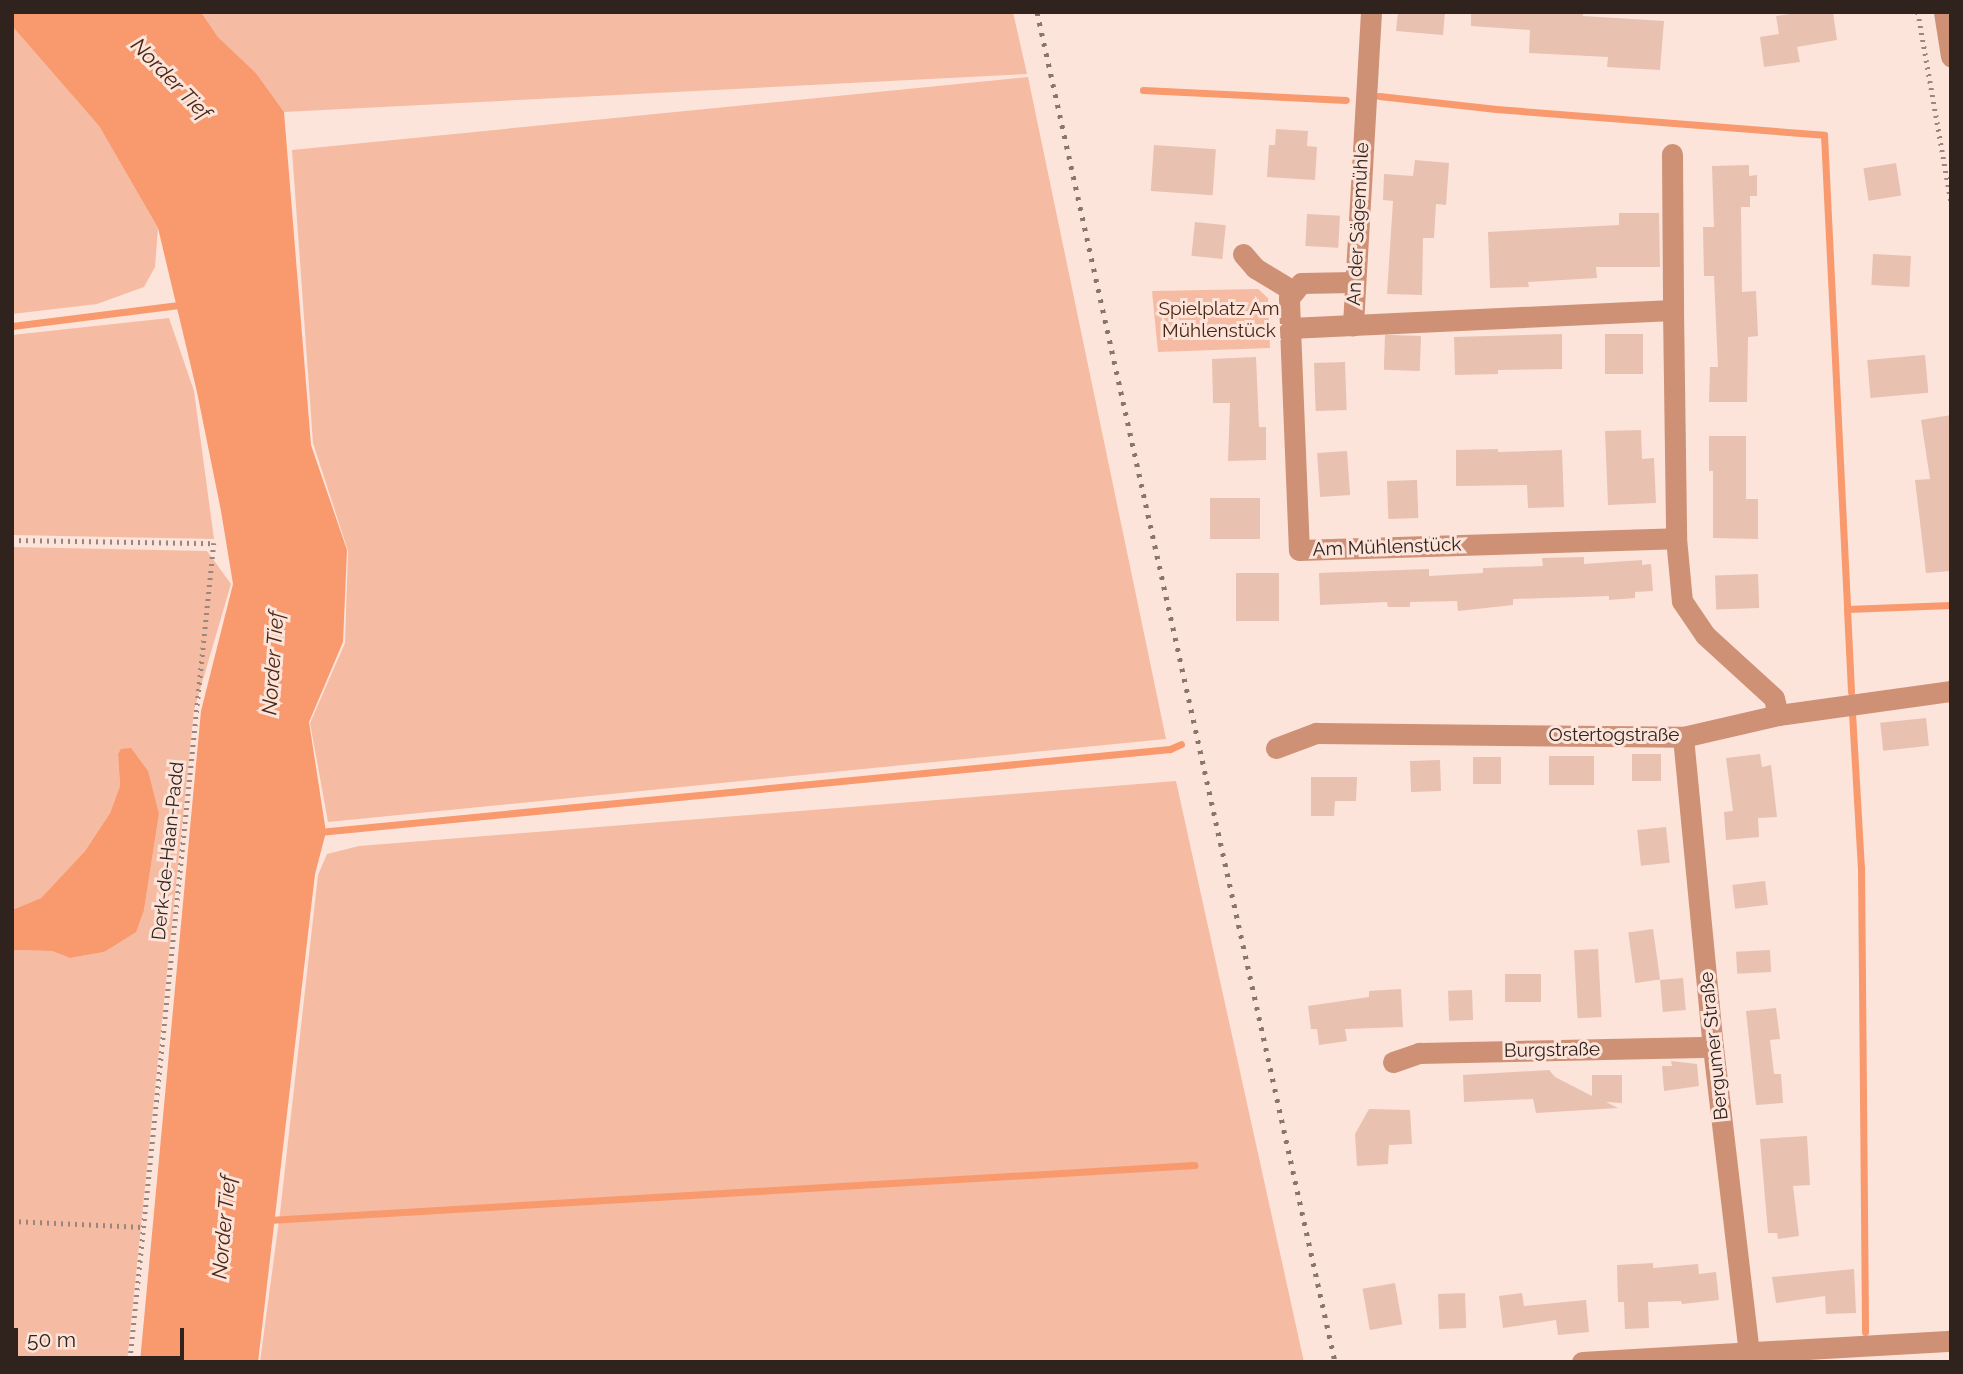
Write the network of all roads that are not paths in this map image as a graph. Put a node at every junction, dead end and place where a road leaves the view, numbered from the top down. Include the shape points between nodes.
1 (1371, 12) edge
2 (1947, 20) edge
3 (1951, 55) edge
4 (1672, 154) dead end
5 (1243, 254) dead end
6 (1354, 282) junction
7 (1293, 290) junction
8 (1673, 310) junction
9 (1353, 325) junction
10 (1290, 328) junction
11 (1676, 538) junction
12 (1951, 691) edge
13 (1778, 715) junction
14 (1683, 737) junction
15 (1276, 748) dead end
16 (1713, 1047) junction
17 (1393, 1062) dead end
18 (1951, 1341) edge
19 (1749, 1354) junction
20 (1582, 1362) edge

1 - 6 street, An der Sägemühle
2 - 3 street
4 - 8 street
5 - 7 street via 1255,268
6 - 7 street via 1301,283
6 - 9 street, An der Sägemühle
7 - 10 street
8 - 9 street, An der Sägemühle
8 - 11 street
9 - 10 street
10 - 11 street, Am Mühlenstück via 1299,550
11 - 13 street via 1682,601 1705,635 1774,698
12 - 13 street, Ostertogstraße
13 - 14 street, Ostertogstraße
14 - 15 street, Ostertogstraße via 1316,733
14 - 16 street, Bergumer Straße
16 - 17 street, Burgstraße via 1419,1053
16 - 19 street, Bergumer Straße
18 - 19 street
19 - 20 street

